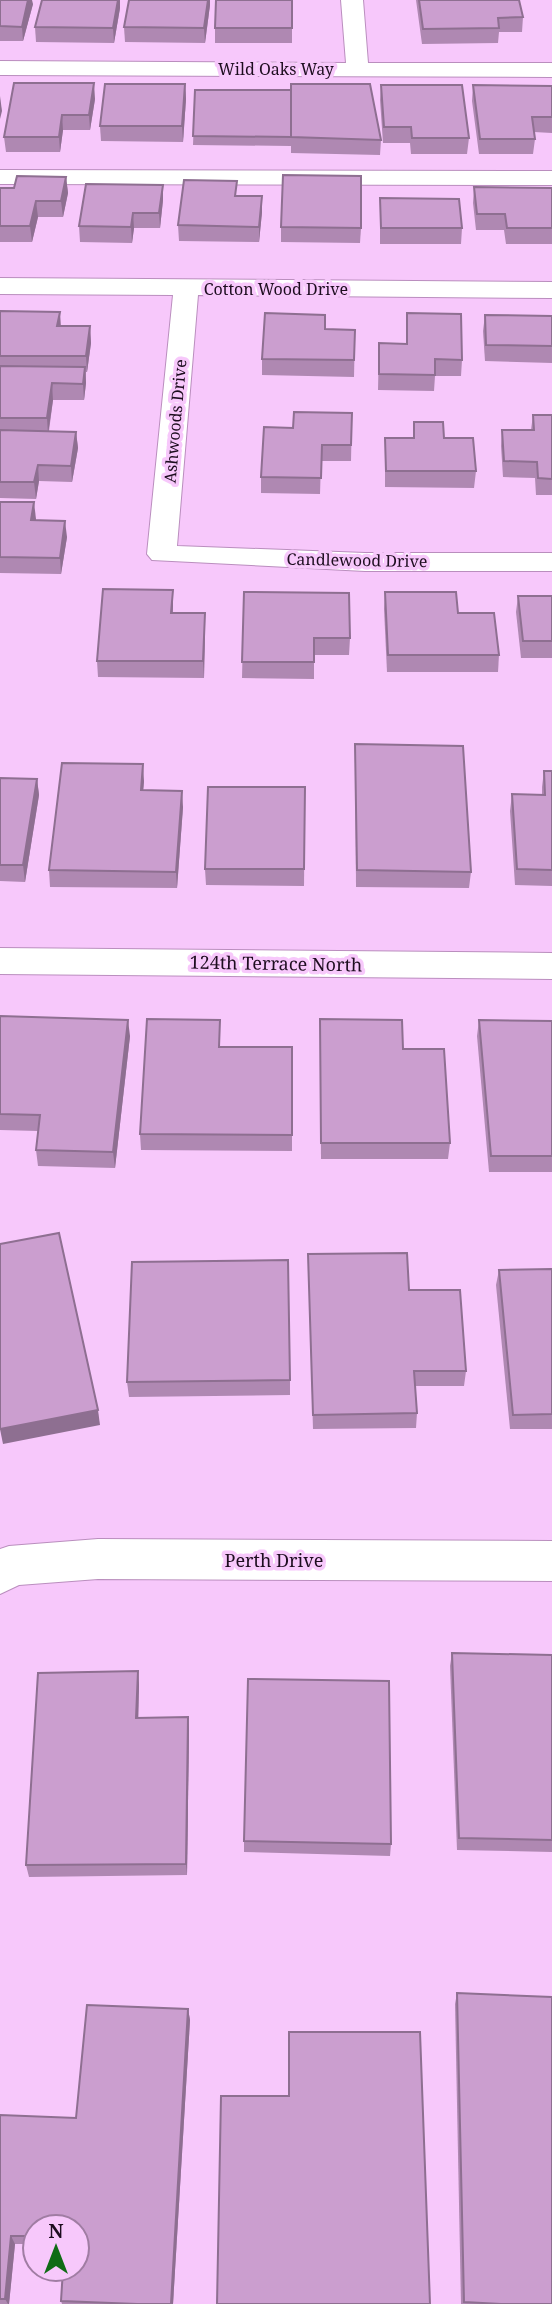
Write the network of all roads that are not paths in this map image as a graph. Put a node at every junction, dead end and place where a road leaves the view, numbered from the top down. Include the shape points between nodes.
1 (352, 0) edge
2 (0, 68) edge
3 (357, 69) junction
4 (552, 70) edge
5 (0, 177) edge
6 (552, 178) edge
7 (0, 286) edge
8 (186, 288) junction
9 (552, 290) edge
10 (162, 554) joint
11 (552, 562) edge
12 (0, 961) edge
13 (552, 966) edge
14 (552, 1561) edge
15 (0, 1574) edge

1 - 3 street
2 - 3 street, Wild Oaks Way
3 - 4 street, Wild Oaks Way
5 - 6 street
7 - 8 street, Cotton Wood Drive
8 - 9 street, Cotton Wood Drive
8 - 10 street, Ashwoods Drive
10 - 11 street, Candlewood Drive via 365,562
12 - 13 street, 124th Terrace North
14 - 15 street, Perth Drive via 98,1559 9,1566

